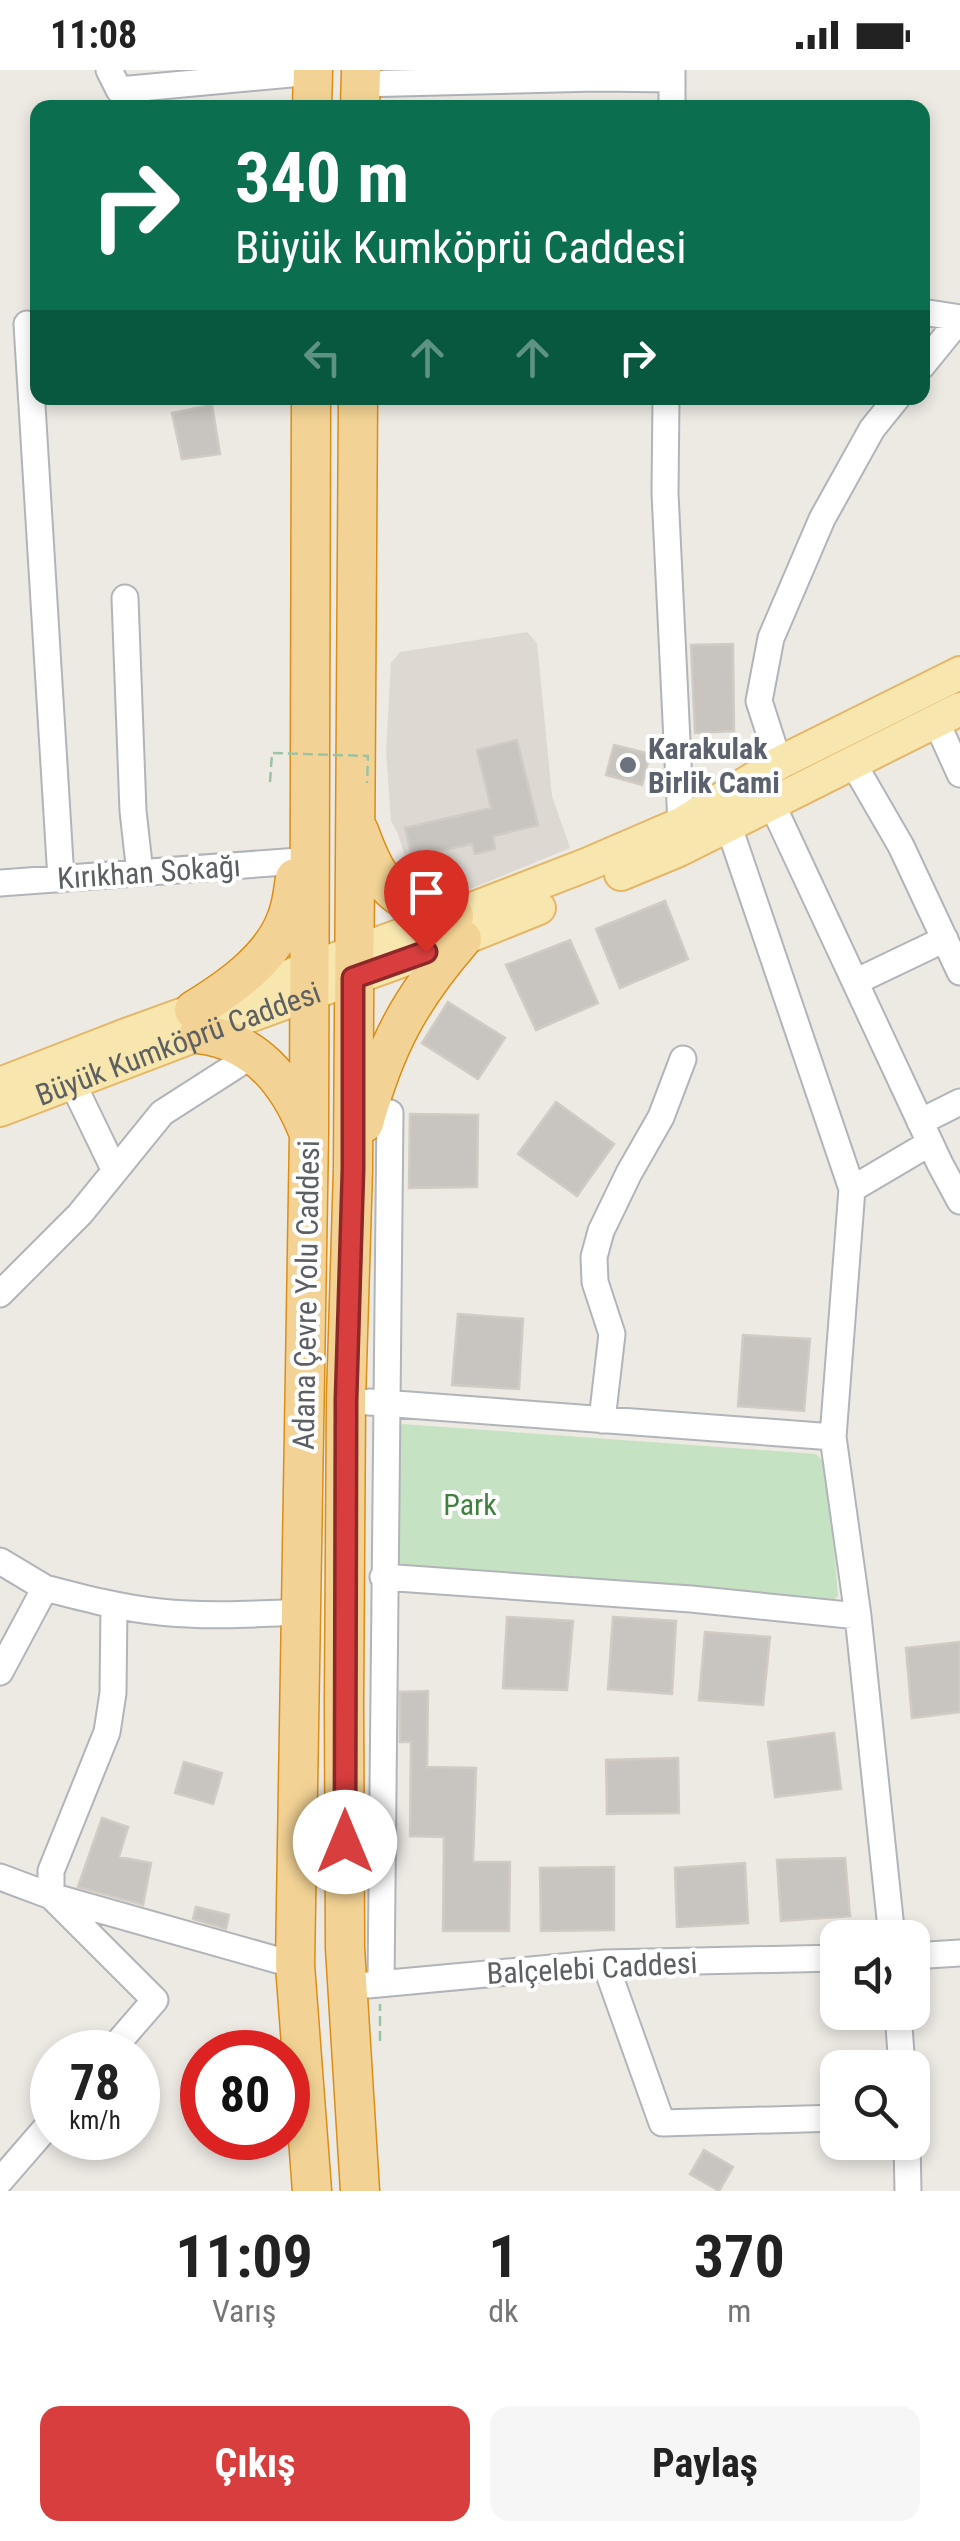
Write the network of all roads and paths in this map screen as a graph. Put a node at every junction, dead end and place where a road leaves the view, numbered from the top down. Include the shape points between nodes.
1 (108, 70) edge
2 (672, 74) edge
3 (312, 83) edge
4 (360, 87) edge
5 (672, 100) edge
6 (930, 313) edge
7 (960, 319) edge
8 (27, 324) dead end
9 (930, 356) edge
10 (30, 373) edge
11 (32, 405) edge
12 (311, 405) edge
13 (358, 405) edge
14 (666, 405) edge
15 (891, 405) edge
16 (125, 598) dead end
17 (960, 673) edge
18 (948, 715) edge
19 (779, 763) junction
20 (853, 764) junction
21 (960, 774) edge
22 (270, 782) dead end
23 (360, 800) junction
24 (772, 804) junction
25 (311, 808) junction
26 (681, 824) junction
27 (728, 824) junction
28 (299, 861) junction
29 (140, 873) junction
30 (61, 879) junction
31 (0, 882) edge
32 (458, 928) junction
33 (945, 939) junction
34 (353, 965) junction
35 (960, 972) edge
36 (310, 981) junction
37 (855, 982) junction
38 (197, 1022) junction
39 (254, 1054) junction
40 (682, 1059) dead end
41 (72, 1082) junction
42 (0, 1084) edge
43 (960, 1102) edge
44 (0, 1110) edge
45 (390, 1114) dead end
46 (925, 1132) junction
47 (308, 1134) junction
48 (353, 1169) junction
49 (115, 1171) junction
50 (852, 1188) junction
51 (960, 1201) edge
52 (0, 1294) edge
53 (346, 1400) junction
54 (386, 1403) junction
55 (602, 1420) junction
56 (833, 1438) junction
57 (0, 1562) edge
58 (384, 1577) junction
59 (45, 1588) junction
60 (114, 1605) junction
61 (301, 1612) junction
62 (858, 1616) junction
63 (0, 1672) edge
64 (0, 1877) edge
65 (51, 1896) junction
66 (890, 1920) edge
67 (960, 1953) edge
68 (930, 1955) edge
69 (820, 1958) edge
70 (604, 1962) junction
71 (295, 1965) junction
72 (364, 1985) junction
73 (129, 2030) edge
74 (820, 2119) edge
75 (30, 2146) edge
76 (907, 2160) edge
77 (0, 2181) edge
78 (312, 2191) edge
79 (360, 2191) edge
80 (908, 2191) edge

1 - 3 street via 119,90
2 - 4 street
2 - 5 street
6 - 7 street
7 - 9 street
8 - 10 street
11 - 30 street
12 - 25 highway, Adana Çevre Yolu Caddesi
13 - 23 highway, Adana Çevre Yolu Caddesi
14 - 26 street via 664,494
15 - 19 street via 822,519 771,638 759,701
16 - 29 street
17 - 19 main road, Büyük Kumköprü Caddesi
18 - 20 main road, Büyük Kumköprü Caddesi
18 - 21 street
19 - 26 main road, Büyük Kumköprü Caddesi
20 - 24 main road, Büyük Kumköprü Caddesi
20 - 33 street
22 - 23 path, bridge via 272,752 368,756
23 - 32 highway via 379,877
23 - 34 highway, Adana Çevre Yolu Caddesi
24 - 27 main road, Büyük Kumköprü Caddesi
24 - 37 street
25 - 28 highway
25 - 36 highway, Adana Çevre Yolu Caddesi
26 - 32 main road, Büyük Kumköprü Caddesi
27 - 32 main road, Büyük Kumköprü Caddesi via 679,850
27 - 50 street
28 - 29 street, Kırıkhan Sokağı
28 - 38 highway via 277,938
29 - 30 street, Kırıkhan Sokağı
30 - 31 street, Kırıkhan Sokağı
32 - 34 main road, Büyük Kumköprü Caddesi
32 - 48 highway via 398,1030
33 - 35 street
33 - 37 street
34 - 36 main road, Büyük Kumköprü Caddesi
34 - 48 highway, Adana Çevre Yolu Caddesi
36 - 38 main road, Büyük Kumköprü Caddesi
36 - 47 highway, Adana Çevre Yolu Caddesi
37 - 46 street
38 - 39 highway
38 - 41 main road, Büyük Kumköprü Caddesi
38 - 42 main road, Büyük Kumköprü Caddesi
39 - 47 highway via 290,1094
39 - 49 street via 162,1113
40 - 55 street via 594,1257 612,1334
41 - 44 main road, Büyük Kumköprü Caddesi
41 - 49 street
43 - 46 street
45 - 54 street
46 - 50 street
46 - 51 street
47 - 61 highway, Adana Çevre Yolu Caddesi
48 - 53 highway, Adana Çevre Yolu Caddesi
49 - 52 street
50 - 56 street
53 - 54 street
53 - 72 highway, Adana Çevre Yolu Caddesi via 345,1929
54 - 55 street
54 - 58 street
55 - 56 street
56 - 62 street
57 - 59 street
58 - 62 street
58 - 72 street
59 - 60 street
59 - 63 street
60 - 61 street via 162,1612
60 - 65 street via 107,1732 51,1872
61 - 71 highway, Adana Çevre Yolu Caddesi
62 - 66 street
64 - 65 street
65 - 71 street
65 - 73 street via 155,2000
67 - 68 street
69 - 70 street, Balçelebi Caddesi
70 - 72 street, Balçelebi Caddesi
70 - 74 street via 662,2123
71 - 78 highway, Adana Çevre Yolu Caddesi
72 - 79 highway, Adana Çevre Yolu Caddesi
75 - 77 street
76 - 80 street

